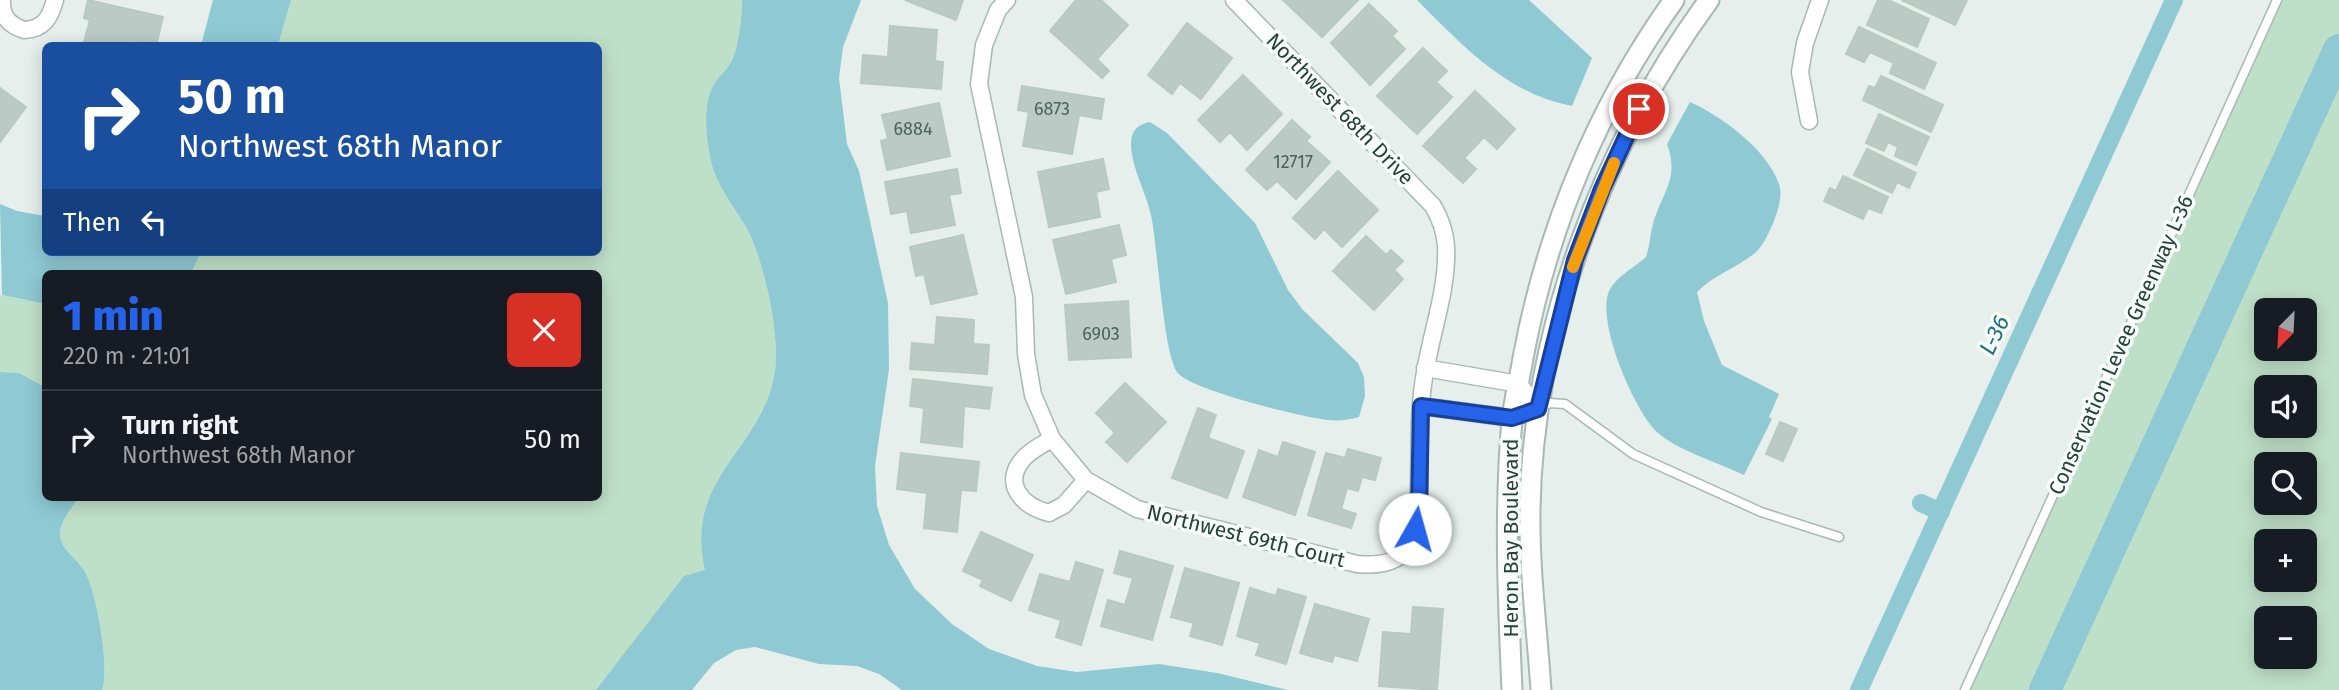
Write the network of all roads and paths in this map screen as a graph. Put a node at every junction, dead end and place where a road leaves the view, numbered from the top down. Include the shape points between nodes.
1 (2, 0) edge
2 (55, 0) edge
3 (1007, 0) edge
4 (1234, 0) edge
5 (1674, 0) edge
6 (1709, 0) edge
7 (1820, 0) edge
8 (2277, 0) edge
9 (1809, 121) dead end
10 (1425, 369) junction
11 (1518, 384) junction
12 (1421, 406) junction
13 (1538, 409) junction
14 (1512, 418) junction
15 (1052, 439) junction
16 (1086, 480) junction
17 (1839, 537) dead end
18 (1512, 690) edge
19 (1541, 690) edge
20 (1965, 690) edge

1 - 2 street via 4,15 24,30 45,23
3 - 15 street via 984,45 979,84 1024,297 1033,395
4 - 10 street, Northwest 68th Drive via 1433,206 1442,221 1446,246 1442,296
5 - 11 street, Heron Bay Boulevard via 1613,96 1595,135 1550,247
6 - 13 street, Heron Bay Boulevard via 1668,58 1623,145 1575,260
7 - 9 street via 1800,72
8 - 20 lane, Conservation Levee Greenway L-36
10 - 11 street
10 - 12 street
11 - 13 street
11 - 14 street, Heron Bay Boulevard
12 - 14 street
12 - 16 street, Northwest 69th Court via 1419,515 1410,544 1396,559 1379,566 1137,509
13 - 14 street
13 - 17 lane via 1550,402 1565,404 1633,454 1761,512
13 - 19 street, Heron Bay Boulevard via 1530,510
14 - 18 street, Heron Bay Boulevard via 1507,512
15 - 16 street, Northwest 69th Court
15 - 16 street via 1015,468 1013,484 1021,500 1049,513 1064,505

